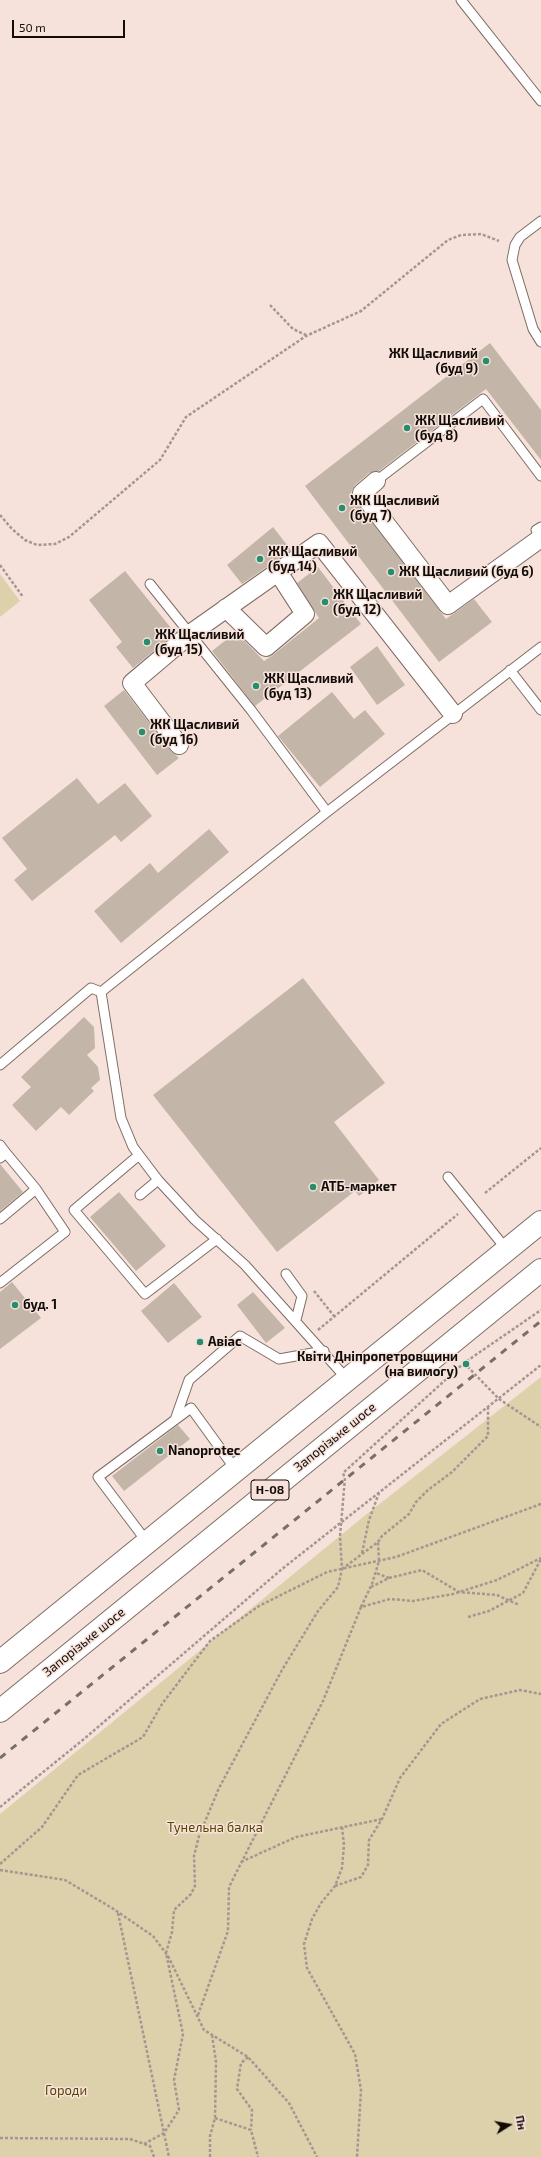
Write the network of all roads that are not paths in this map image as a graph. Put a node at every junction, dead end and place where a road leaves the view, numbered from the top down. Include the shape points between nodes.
1 (461, 0) edge
2 (541, 101) edge
3 (541, 221) edge
4 (541, 342) edge
5 (541, 476) edge
6 (376, 481) joint
7 (541, 527) edge
8 (541, 537) edge
9 (278, 572) junction
10 (150, 584) dead end
11 (226, 608) junction
12 (190, 634) junction
13 (541, 647) edge
14 (510, 670) junction
15 (541, 710) edge
16 (453, 714) junction
17 (179, 745) dead end
18 (328, 812) junction
19 (101, 992) junction
20 (0, 1064) edge
21 (0, 1145) edge
22 (139, 1155) junction
23 (3, 1156) edge
24 (448, 1177) dead end
25 (158, 1180) junction
26 (36, 1189) junction
27 (140, 1194) dead end
28 (0, 1219) edge
29 (541, 1222) edge
30 (217, 1239) junction
31 (507, 1250) junction
32 (541, 1270) edge
33 (286, 1274) dead end
34 (0, 1283) edge
35 (296, 1320) junction
36 (324, 1351) junction
37 (348, 1379) junction
38 (175, 1420) junction
39 (236, 1470) junction
40 (148, 1542) junction
41 (0, 1662) edge
42 (0, 1711) edge

1 - 2 lane
3 - 4 lane via 520,237 514,246 512,260 533,329
5 - 6 lane via 483,399
6 - 8 street via 362,493 448,605
7 - 8 lane via 536,530
9 - 11 street
9 - 11 street via 305,614 266,647
9 - 16 street via 319,543
10 - 12 lane
11 - 12 street
12 - 17 street via 132,683
12 - 18 lane
13 - 14 lane
14 - 15 lane
14 - 16 lane
16 - 18 lane
18 - 19 lane
19 - 20 lane via 91,988
19 - 22 lane via 121,1118 125,1131
21 - 23 lane
22 - 25 lane
22 - 30 lane via 74,1210 145,1294
23 - 26 lane
24 - 31 lane
25 - 27 lane
25 - 30 lane
26 - 28 lane
26 - 34 lane via 65,1232
29 - 31 main road, Н-08
30 - 35 lane
31 - 37 main road, Н-08
32 - 42 main road, Запорізьке шосе / Н-08
33 - 35 lane via 302,1296
35 - 36 lane
36 - 37 lane
36 - 38 lane via 279,1359 240,1336 189,1380
37 - 39 main road, Н-08
38 - 39 lane via 191,1408
38 - 40 lane via 98,1477
39 - 40 main road, Н-08
40 - 41 main road, Н-08

